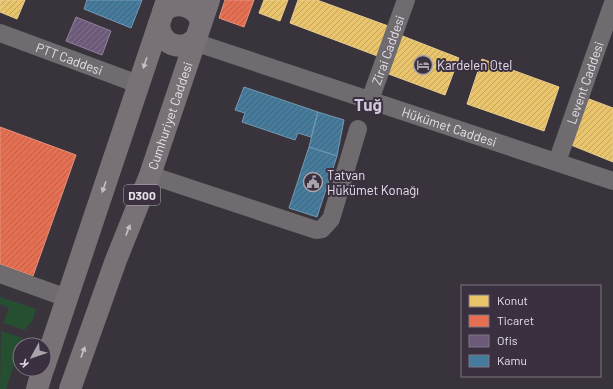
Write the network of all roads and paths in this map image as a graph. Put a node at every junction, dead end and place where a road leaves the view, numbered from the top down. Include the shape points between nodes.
1 (209, 0) edge
2 (406, 0) edge
3 (613, 3) edge
4 (163, 12) edge
5 (0, 32) edge
6 (197, 35) junction
7 (138, 84) junction
8 (370, 100) junction
9 (358, 129) dead end
10 (557, 162) junction
11 (150, 175) junction
12 (613, 181) edge
13 (0, 274) edge
14 (67, 298) junction
15 (52, 344) edge
16 (41, 377) edge
17 (37, 389) edge
18 (70, 389) edge

1 - 6 highway, Cumhuriyet Caddesi / D300
2 - 8 street, Zirai Caddesi
3 - 10 street, Levent Caddesi
4 - 6 highway via 171,5 186,4 197,12
4 - 6 highway via 162,36 173,45 186,45
4 -> 7 highway, D300
5 - 7 street, PTT Caddesi
6 - 8 street, Hükümet Caddesi
6 - 11 highway, Cumhuriyet Caddesi / D300
7 -> 14 highway, D300
8 - 10 street, Hükümet Caddesi
9 - 11 street via 331,219 322,229 304,227
10 - 12 street, Hükümet Caddesi
18 -> 11 highway, Cumhuriyet Caddesi / D300 via 116,260
13 - 14 street
14 - 15 highway, D300
16 - 17 highway, D300

